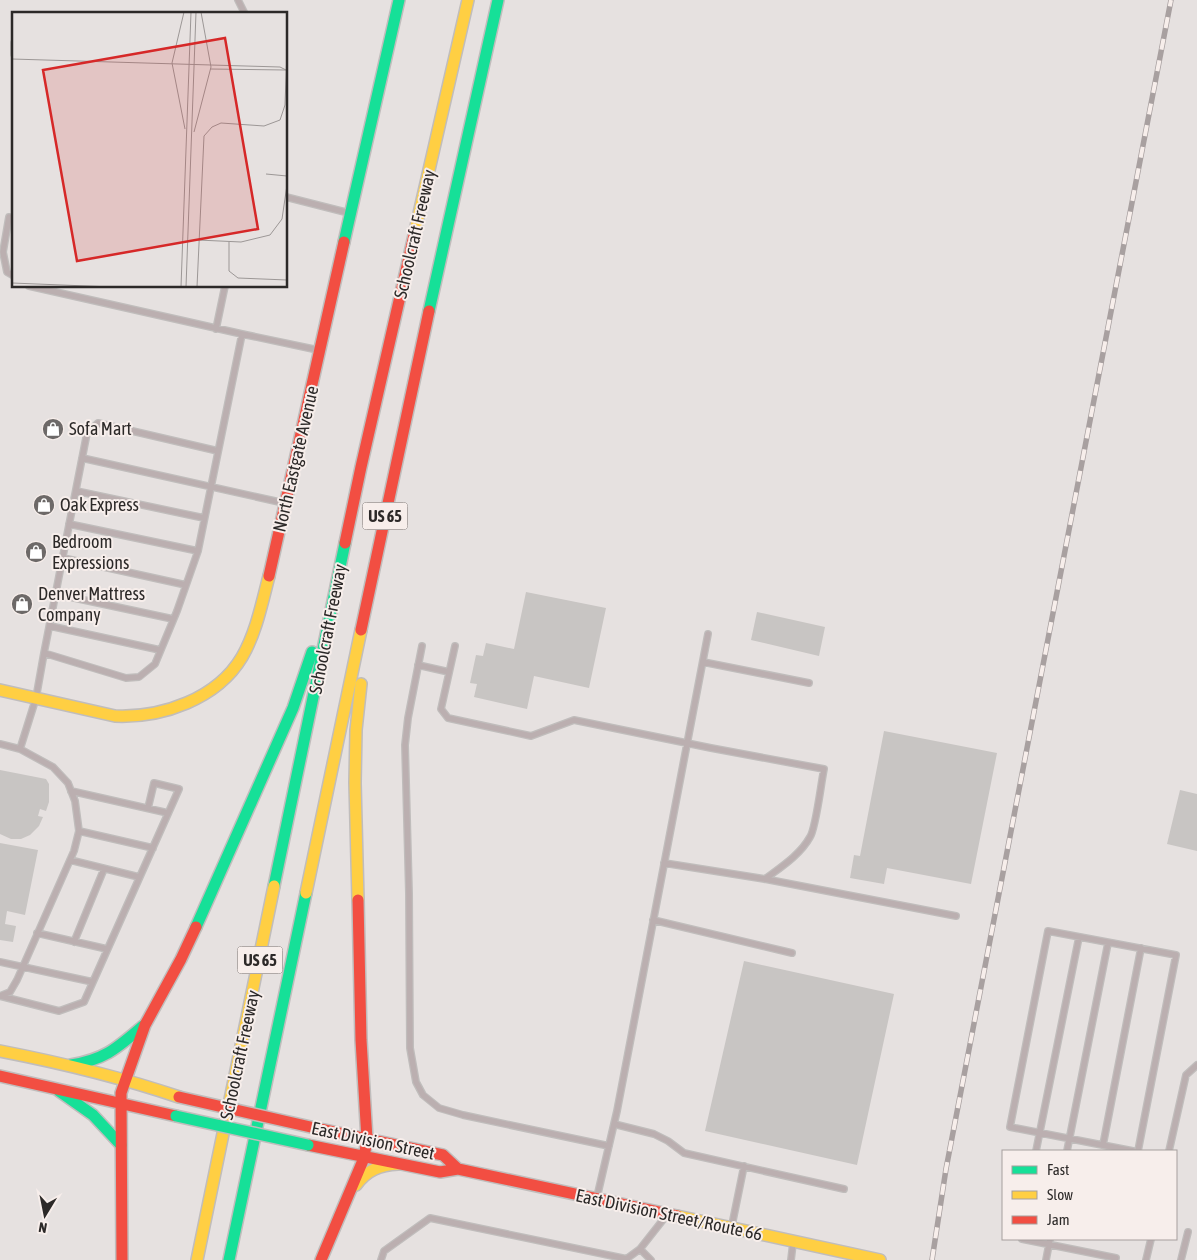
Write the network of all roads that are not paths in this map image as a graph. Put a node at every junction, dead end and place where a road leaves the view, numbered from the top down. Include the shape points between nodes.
1 (238, 0) edge
2 (399, 0) edge
3 (468, 0) edge
4 (498, 0) edge
5 (244, 12) edge
6 (288, 197) edge
7 (351, 213) junction
8 (9, 217) dead end
9 (12, 275) edge
10 (38, 288) edge
11 (225, 288) edge
12 (216, 329) junction
13 (242, 334) junction
14 (320, 350) junction
15 (218, 451) junction
16 (82, 458) junction
17 (361, 467) junction
18 (394, 472) junction
19 (211, 487) junction
20 (76, 490) junction
21 (286, 503) junction
22 (204, 518) junction
23 (69, 524) junction
24 (198, 551) junction
25 (63, 558) junction
26 (186, 585) junction
27 (56, 594) junction
28 (173, 619) junction
29 (50, 626) junction
30 (708, 634) dead end
31 (422, 646) dead end
32 (455, 646) dead end
33 (160, 650) junction
34 (44, 653) junction
35 (702, 662) junction
36 (418, 665) junction
37 (449, 672) junction
38 (809, 683) dead end
39 (0, 690) edge
40 (36, 698) junction
41 (687, 743) junction
42 (0, 744) edge
43 (20, 748) junction
44 (71, 791) junction
45 (148, 808) junction
46 (168, 812) junction
47 (79, 830) junction
48 (153, 848) junction
49 (70, 860) junction
50 (664, 863) junction
51 (104, 868) junction
52 (140, 878) junction
53 (765, 879) junction
54 (956, 916) dead end
55 (653, 920) junction
56 (37, 933) junction
57 (1079, 937) junction
58 (74, 942) junction
59 (1108, 943) junction
60 (1141, 948) junction
61 (107, 950) junction
62 (792, 953) dead end
63 (0, 962) edge
64 (22, 967) junction
65 (93, 982) junction
66 (0, 996) edge
67 (145, 1025) junction
68 (3, 1052) edge
69 (71, 1065) junction
70 (1197, 1065) edge
71 (3, 1077) edge
72 (125, 1078) junction
73 (59, 1090) junction
74 (120, 1104) junction
75 (614, 1124) junction
76 (1040, 1133) junction
77 (367, 1139) junction
78 (1070, 1139) junction
79 (121, 1145) junction
80 (1103, 1145) junction
81 (609, 1146) junction
82 (1036, 1150) edge
83 (1067, 1150) edge
84 (1128, 1150) edge
85 (1138, 1150) edge
86 (1169, 1150) edge
87 (364, 1158) junction
88 (398, 1164) junction
89 (744, 1166) junction
90 (458, 1169) junction
91 (844, 1189) dead end
92 (348, 1197) junction
93 (597, 1200) junction
94 (668, 1214) junction
95 (731, 1227) junction
96 (1188, 1232) dead end
97 (1031, 1240) edge
98 (1150, 1240) edge
99 (794, 1241) junction
100 (1049, 1242) edge
101 (640, 1249) junction
102 (1116, 1258) dead end
103 (122, 1260) edge
104 (197, 1260) edge
105 (228, 1260) edge
106 (321, 1260) edge
107 (381, 1260) edge
108 (626, 1260) edge
109 (651, 1260) edge
110 (791, 1260) edge
111 (880, 1260) edge
112 (1046, 1260) edge
113 (1146, 1260) edge
114 (1182, 1260) edge

1 - 5 lane
2 - 7 main road, North Eastgate Avenue
3 - 17 main road, Schoolcraft Freeway / US 65
4 - 18 main road, Schoolcraft Freeway / US 65
6 - 7 lane
7 - 14 main road, North Eastgate Avenue
8 - 9 lane via 3,252 8,272
10 - 12 lane
11 - 12 lane
12 - 13 lane
13 - 14 lane
13 - 15 lane
14 - 21 main road, North Eastgate Avenue
15 - 16 lane via 98,423 87,433
15 - 19 lane
16 - 19 lane
16 - 20 lane
17 - 67 main road via 313,647 292,708 181,959
17 - 104 main road, Schoolcraft Freeway / US 65
18 - 77 main road via 362,678 355,757 361,1040
18 - 105 main road, Schoolcraft Freeway / US 65
19 - 21 lane
19 - 22 lane
20 - 22 lane
20 - 23 lane
21 - 40 main road, North Eastgate Avenue via 267,583 241,659 207,692 179,707 116,717
22 - 24 lane
23 - 24 lane
23 - 25 lane
24 - 26 lane
25 - 26 lane
25 - 27 lane
26 - 28 lane
27 - 28 lane
27 - 29 lane
28 - 33 lane
29 - 33 lane
29 - 34 lane
30 - 35 lane
31 - 36 lane
32 - 37 lane
33 - 34 lane via 154,664 139,677 126,678
34 - 40 lane
35 - 38 lane
35 - 41 lane
36 - 37 lane
36 - 81 lane via 405,745 410,1048 416,1082 423,1095 439,1108
37 - 41 lane via 441,709 448,718 530,736 574,720
39 - 40 main road, North Eastgate Avenue
40 - 43 lane
41 - 50 lane
41 - 53 lane via 824,769 812,836
42 - 43 lane
43 - 44 lane via 53,767
44 - 45 lane
44 - 47 lane
45 - 46 lane
45 - 46 lane via 154,783 178,790
46 - 48 lane
47 - 48 lane
47 - 49 lane
48 - 52 lane
49 - 51 lane
49 - 56 lane
50 - 53 lane
50 - 55 lane
51 - 52 lane
51 - 58 lane
52 - 61 lane
53 - 54 lane
55 - 62 lane
55 - 75 lane
56 - 58 lane
56 - 64 lane
57 - 59 lane
57 - 76 lane
57 - 76 lane via 1048,931 1010,1127
58 - 61 lane
59 - 60 lane
59 - 78 lane
60 - 80 lane
60 - 85 lane via 1176,954
61 - 65 lane
63 - 64 lane
64 - 65 lane
64 - 66 lane via 10,992
65 - 66 lane via 84,1002 59,1011
67 - 69 main road via 110,1053 90,1062
67 - 72 main road
68 - 69 main road
69 - 72 main road
70 - 86 lane via 1186,1075
71 - 73 main road
72 - 74 main road
72 - 77 main road, East Division Street, bridge via 179,1097
73 - 74 main road
73 - 79 main road via 94,1113
74 - 79 main road
74 - 87 main road, East Division Street, bridge
75 - 81 lane
75 - 89 lane via 654,1134 684,1153
76 - 78 lane
76 - 82 lane
77 - 87 main road
77 - 90 main road, East Division Street via 443,1156
78 - 80 lane
78 - 83 lane
79 - 103 main road
80 - 84 lane
81 - 93 lane
87 - 88 main road, East Division Street
87 - 92 main road
88 - 90 main road, East Division Street via 440,1172
88 - 92 main road via 384,1165 368,1172
89 - 91 lane
89 - 95 lane
90 - 93 main road, East Division Street/Route 66
92 - 106 main road
93 - 94 main road, East Division Street/Route 66
94 - 95 main road, East Division Street/Route 66
94 - 101 lane
95 - 99 main road, East Division Street/Route 66
96 - 114 lane
97 - 100 lane
98 - 113 lane
99 - 110 lane
99 - 111 main road, East Division Street/Route 66
100 - 102 lane
100 - 112 lane
101 - 108 lane
101 - 109 lane
107 - 108 lane via 384,1252 430,1218

